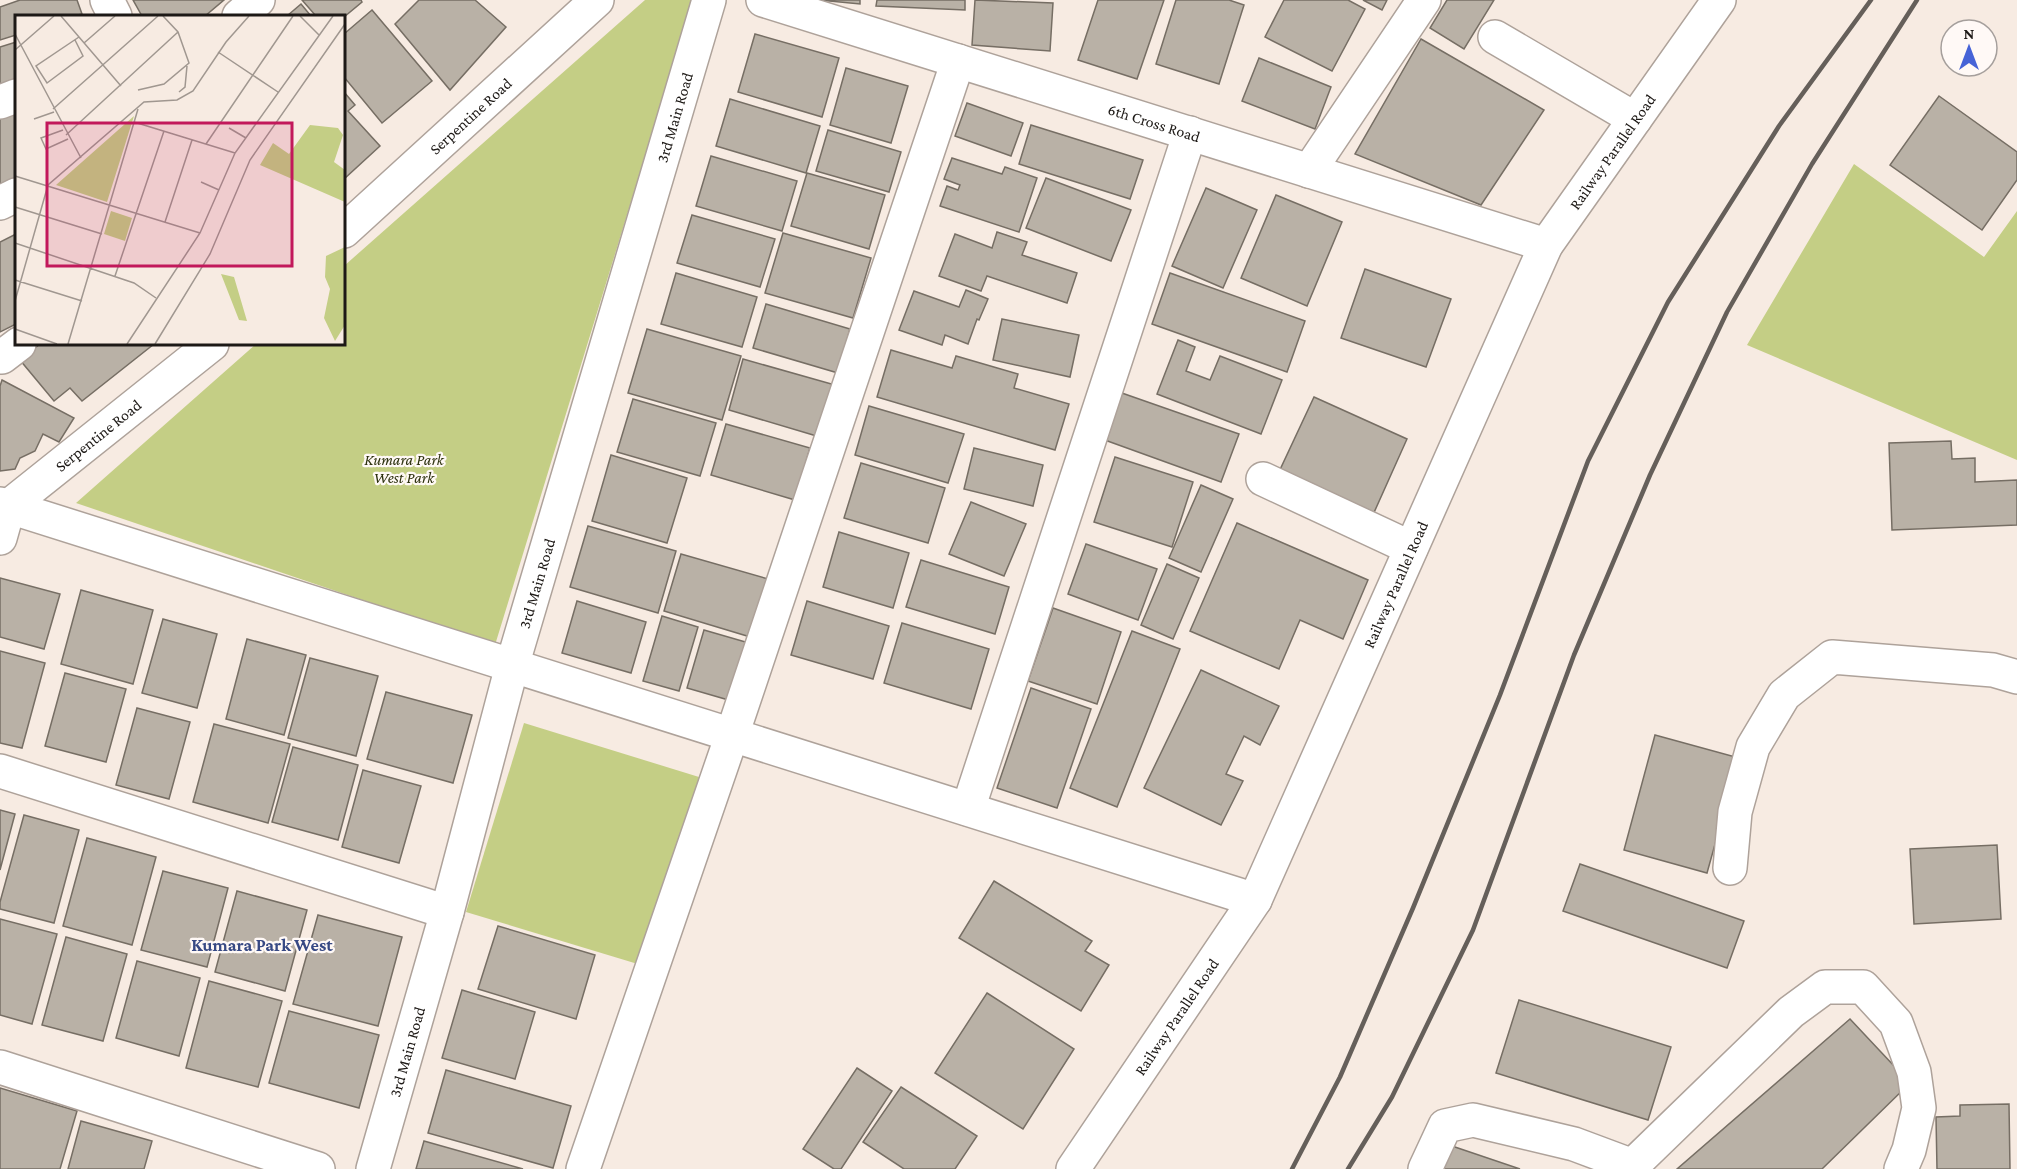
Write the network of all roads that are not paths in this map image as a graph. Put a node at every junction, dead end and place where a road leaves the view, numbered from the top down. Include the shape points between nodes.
1 (107, 0) edge
2 (258, 0) edge
3 (597, 0) edge
4 (709, 0) edge
5 (763, 0) edge
6 (1424, 0) edge
7 (1719, 0) edge
8 (114, 15) edge
9 (240, 15) edge
10 (1495, 37) dead end
11 (958, 61) junction
12 (15, 96) edge
13 (0, 102) edge
14 (1635, 119) junction
15 (1190, 134) junction
16 (1309, 171) junction
17 (15, 196) edge
18 (0, 203) edge
19 (345, 230) edge
20 (1546, 245) junction
21 (18, 345) edge
22 (211, 345) edge
23 (0, 357) edge
24 (1263, 479) dead end
25 (4, 505) edge
26 (0, 538) edge
27 (1411, 548) junction
28 (512, 666) junction
29 (2017, 676) edge
30 (732, 735) junction
31 (0, 771) edge
32 (968, 809) junction
33 (1730, 868) dead end
34 (1255, 900) junction
35 (447, 912) junction
36 (0, 1067) edge
37 (1631, 1167) edge
38 (318, 1169) edge
39 (373, 1169) edge
40 (583, 1169) edge
41 (1073, 1169) edge
42 (1425, 1169) edge
43 (1901, 1169) edge

1 - 8 street
2 - 9 street
3 - 19 street, Serpentine Road
4 - 28 street, 3rd Main Road
5 - 11 street, 6th Cross Road
6 - 16 street
7 - 14 street, Railway Parallel Road
10 - 14 street
11 - 15 street, 6th Cross Road
11 - 30 street
12 - 13 street
14 - 20 street, Railway Parallel Road
15 - 16 street, 6th Cross Road
15 - 32 street
16 - 20 street, 6th Cross Road
17 - 18 street
20 - 27 street, Railway Parallel Road
21 - 23 street
22 - 25 street, Serpentine Road
24 - 27 street
25 - 26 street
25 - 28 street
27 - 34 street, Railway Parallel Road
28 - 30 street
28 - 35 street, 3rd Main Road
29 - 33 street via 1993,670 1832,657 1784,695 1753,747 1735,812
30 - 32 street
30 - 40 street
31 - 35 street
32 - 34 street
34 - 41 street, Railway Parallel Road
35 - 39 street, 3rd Main Road
36 - 38 street
37 - 42 street via 1574,1144 1473,1120 1445,1126
37 - 43 street via 1791,1012 1825,987 1863,987 1896,1023 1914,1072 1919,1107

